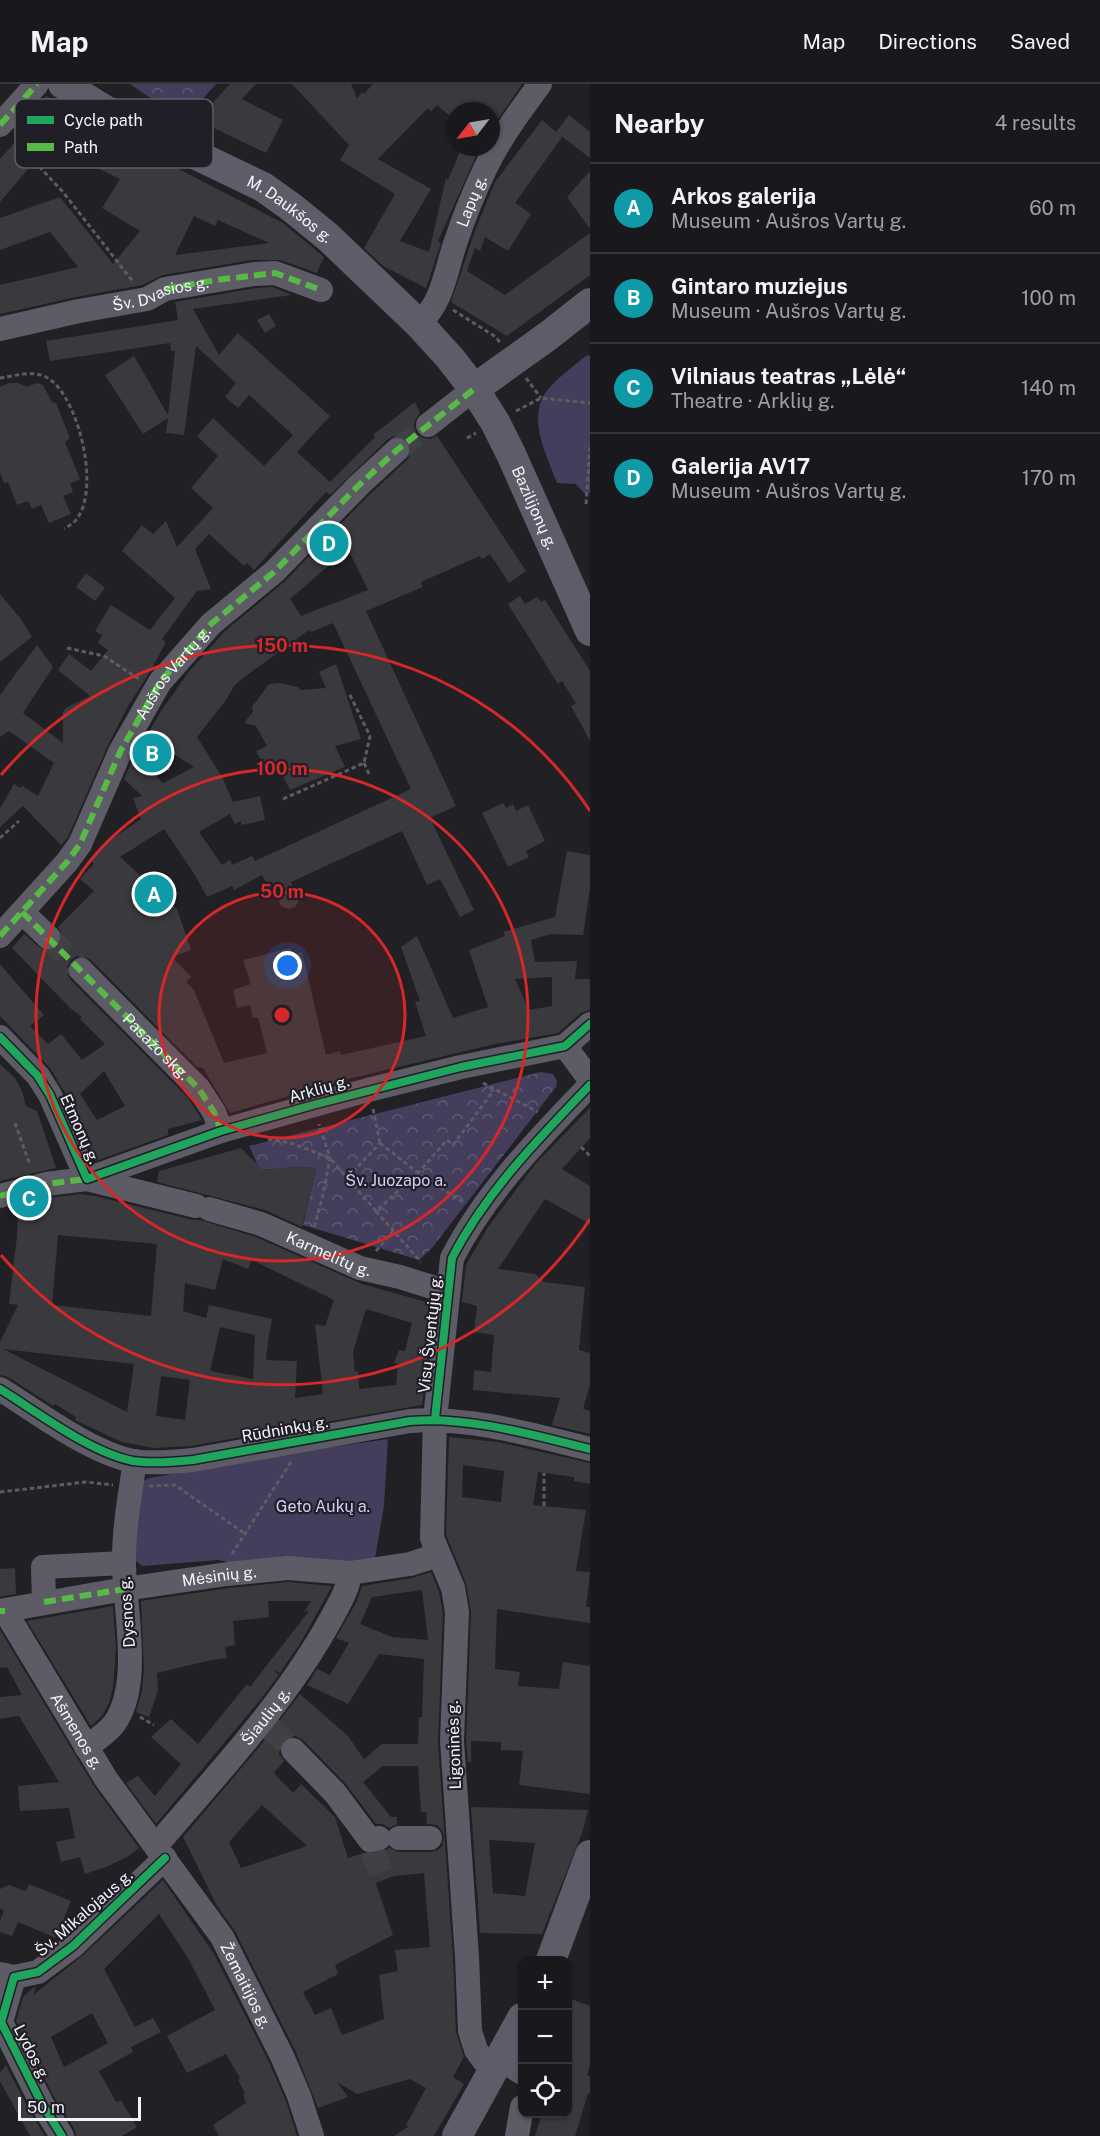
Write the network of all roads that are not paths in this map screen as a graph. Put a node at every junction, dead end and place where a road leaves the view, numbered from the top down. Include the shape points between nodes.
1 (37, 84) edge
2 (63, 84) edge
3 (540, 84) edge
4 (23, 99) edge
5 (87, 99) edge
6 (15, 108) edge
7 (0, 125) edge
8 (213, 163) edge
9 (321, 290) dead end
10 (590, 303) edge
11 (420, 324) junction
12 (0, 329) edge
13 (474, 389) junction
14 (428, 425) tunnel mouth
15 (397, 450) tunnel mouth
16 (590, 631) edge
17 (22, 912) junction
18 (0, 936) edge
19 (48, 937) tunnel mouth
20 (81, 970) tunnel mouth
21 (590, 1024) edge
22 (0, 1036) edge
23 (565, 1046) junction
24 (590, 1080) edge
25 (590, 1085) edge
26 (221, 1131) junction
27 (87, 1179) junction
28 (0, 1196) edge
29 (448, 1292) junction
30 (0, 1389) edge
31 (435, 1419) junction
32 (590, 1449) edge
33 (135, 1461) junction
34 (438, 1555) junction
35 (124, 1563) junction
36 (350, 1573) junction
37 (125, 1589) junction
38 (44, 1602) junction
39 (3, 1611) edge
40 (86, 1747) junction
41 (293, 1750) tunnel mouth
42 (446, 1838) junction
43 (161, 1852) junction
44 (587, 1872) edge
45 (553, 1956) edge
46 (7, 1976) edge
47 (1, 2024) edge
48 (518, 2029) edge
49 (505, 2066) edge
50 (62, 2136) edge
51 (312, 2136) edge
52 (457, 2136) edge

1 - 4 street
2 - 5 main road, M. Daukšos g.
3 - 11 street, Lapų g. via 485,169 455,242 438,301
6 - 7 street
8 - 11 main road, M. Daukšos g. via 263,187 291,207
9 - 12 street, Šv. Dvasios g. via 275,273 216,280
10 - 13 main road
11 - 13 main road, M. Daukšos g.
13 - 14 street
13 - 16 main road, Bazilijonų g. via 511,454
15 - 17 street, Aušros Vartų g. via 274,572 211,624 155,690 120,752 80,844
17 - 18 street, Aušros Vartų g.
17 - 19 street
20 - 26 street, Pasažo skg. via 199,1089
21 - 23 street
22 - 27 street, Etmonų g. via 38,1076 50,1095
23 - 24 street
23 - 26 street, Arklių g. via 368,1090
25 - 29 street, Visų Šventųjų g. via 555,1120 479,1213 452,1258
26 - 27 street, Arklių g.
27 - 28 street, Arklių g.
27 - 29 street, Karmelitų g. via 261,1224 360,1268
29 - 31 street, Visų Šventųjų g.
30 - 33 street, Rūdninkų g. via 91,1445
31 - 32 street, Rūdninkų g.
31 - 33 street, Rūdninkų g. via 193,1460
31 - 34 street, Ligoninės g. via 432,1538
33 - 35 street, Dysnos g.
34 - 36 street, Mėsinių g. via 410,1564
34 - 42 street, Ligoninės g. via 453,1588 457,1612
35 - 37 street, Dysnos g.
35 - 38 street via 43,1567
36 - 37 street, Mėsinių g. via 288,1568
36 - 43 street, Šiaulių g. via 349,1583 321,1637 265,1724
37 - 38 street, Mėsinių g.
37 - 40 street, Dysnos g. via 130,1660 126,1699 113,1725
38 - 39 street, Mėsinių g.
39 - 40 street, Ašmenos g.
40 - 43 street, Ašmenos g.
41 - 42 street via 380,1841
42 - 49 street, Ligoninės g. via 467,1957 470,2031 484,2061
43 - 46 street, Šv. Mikalojaus g. via 73,1946 38,1972
43 - 51 street, Žemaitijos g. via 222,1937 282,2056
44 - 45 main road
46 - 47 street, Lydos g.
47 - 50 street, Lydos g.
48 - 49 main road
49 - 52 main road

